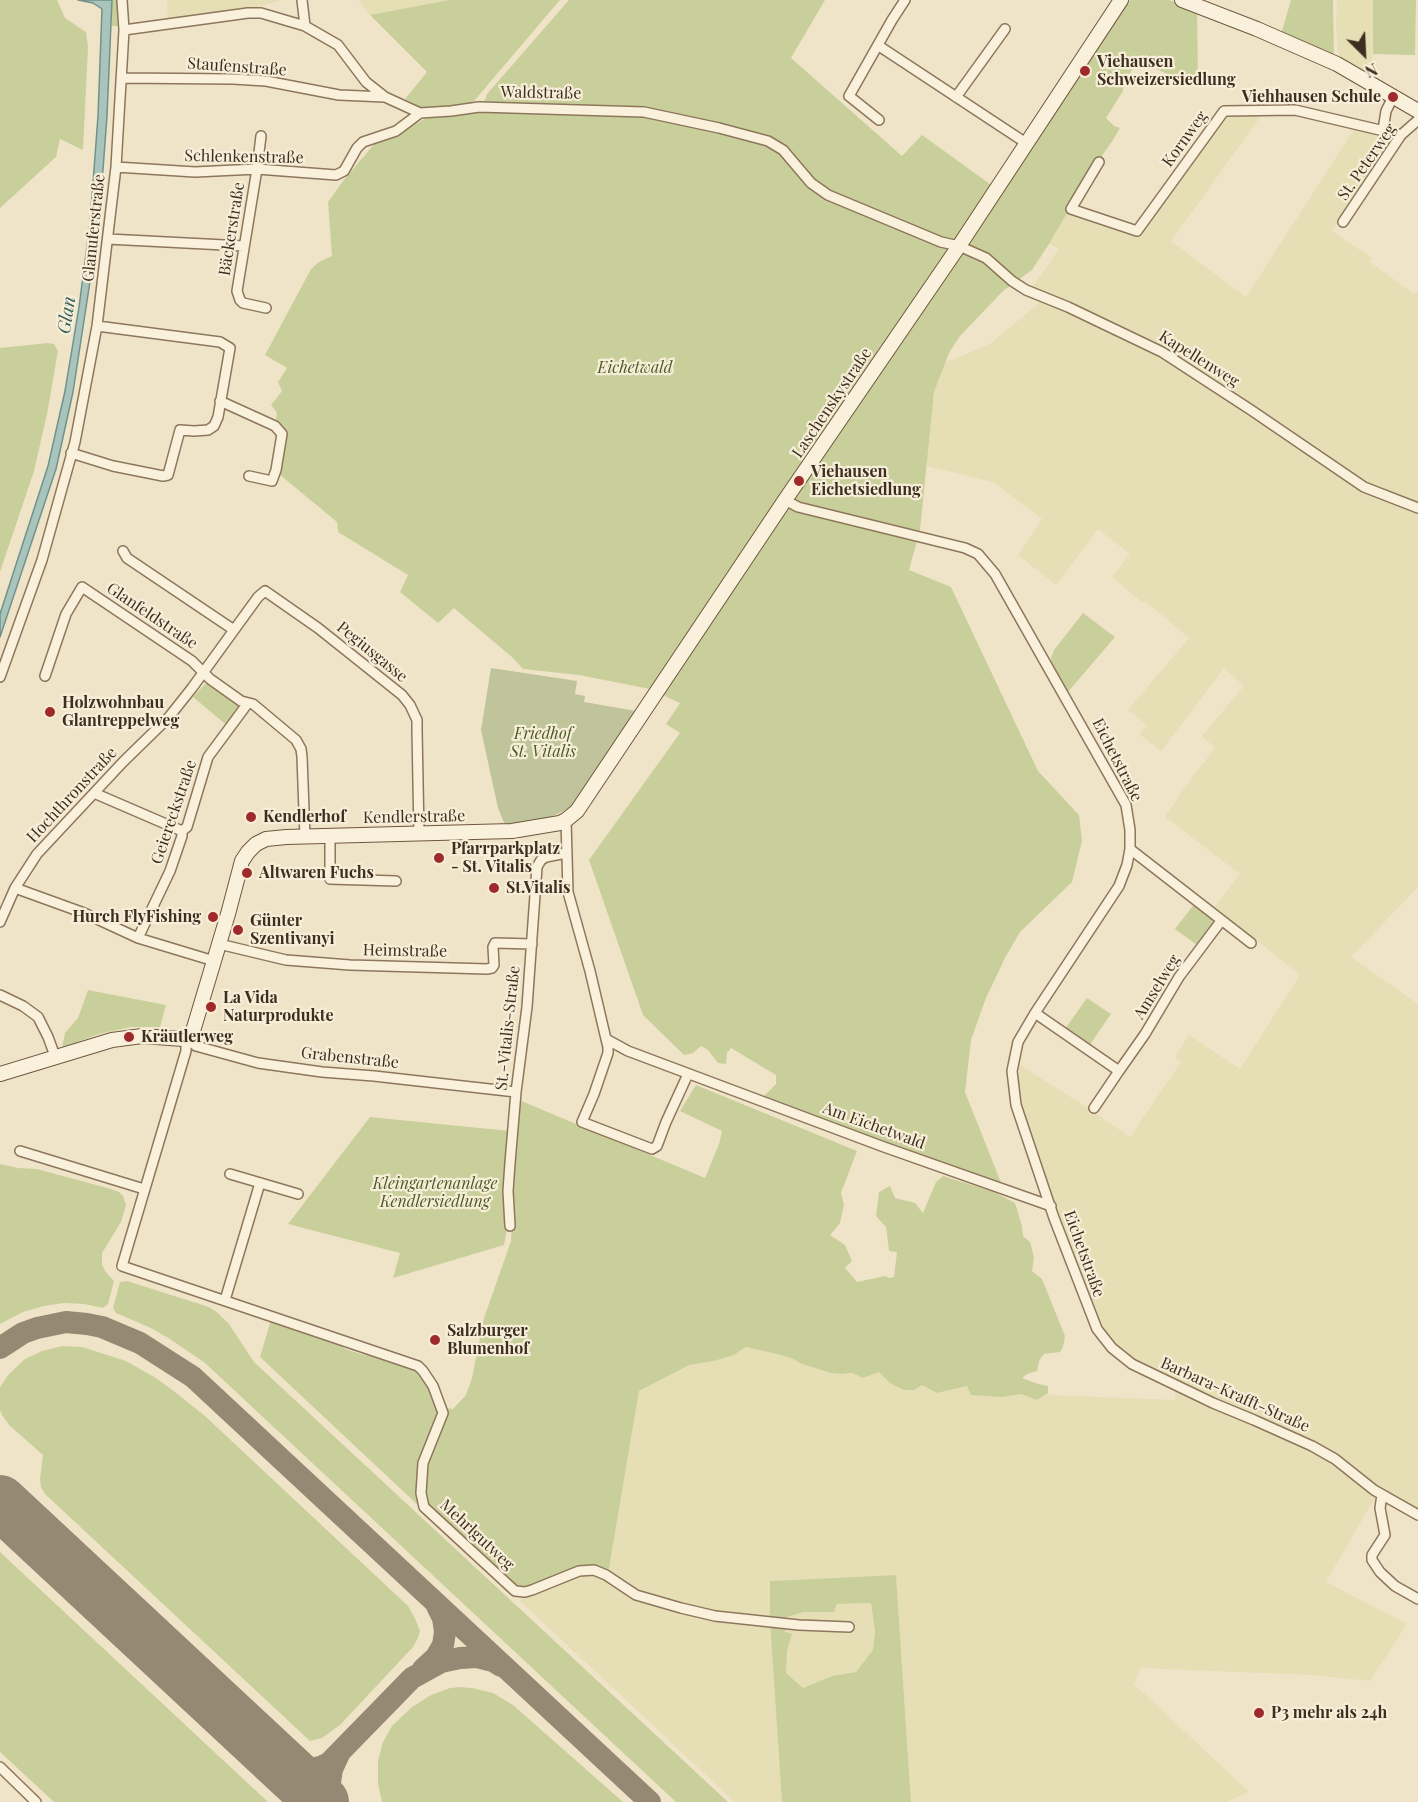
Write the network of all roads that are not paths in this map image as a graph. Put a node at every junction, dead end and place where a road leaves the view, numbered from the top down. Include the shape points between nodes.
1 (122, 0) edge
2 (302, 0) edge
3 (905, 0) edge
4 (1121, 0) edge
5 (1182, 0) edge
6 (305, 26) junction
7 (1005, 29) dead end
8 (124, 30) junction
9 (879, 46) junction
10 (121, 78) junction
11 (385, 97) junction
12 (957, 97) junction
13 (1393, 97) junction
14 (1418, 111) edge
15 (420, 113) junction
16 (879, 120) dead end
17 (1418, 120) edge
18 (1383, 130) junction
19 (1401, 135) junction
20 (261, 136) dead end
21 (1026, 143) junction
22 (1100, 162) dead end
23 (116, 167) junction
24 (258, 169) junction
25 (1343, 222) dead end
26 (108, 239) junction
27 (244, 246) junction
28 (958, 246) junction
29 (266, 308) dead end
30 (97, 326) junction
31 (220, 401) junction
32 (71, 453) junction
33 (249, 476) dead end
34 (785, 500) junction
35 (1418, 508) edge
36 (123, 551) dead end
37 (265, 591) joint
38 (234, 630) junction
39 (204, 671) junction
40 (45, 676) dead end
41 (0, 677) edge
42 (248, 704) junction
43 (94, 793) junction
44 (566, 820) junction
45 (182, 831) junction
46 (419, 834) junction
47 (330, 836) junction
48 (305, 837) junction
49 (1130, 849) junction
50 (566, 853) junction
51 (396, 881) dead end
52 (15, 888) junction
53 (1221, 921) junction
54 (0, 922) edge
55 (138, 938) junction
56 (1251, 943) dead end
57 (219, 944) junction
58 (532, 944) junction
59 (214, 961) junction
60 (0, 995) edge
61 (1035, 1013) junction
62 (186, 1038) junction
63 (606, 1039) junction
64 (55, 1056) junction
65 (1119, 1071) junction
66 (0, 1074) edge
67 (688, 1074) junction
68 (516, 1092) junction
69 (1094, 1108) dead end
70 (20, 1151) dead end
71 (230, 1174) dead end
72 (260, 1184) junction
73 (144, 1189) junction
74 (298, 1194) dead end
75 (1051, 1206) junction
76 (510, 1226) dead end
77 (122, 1266) joint
78 (225, 1300) junction
79 (1089, 1310) joint
80 (1382, 1495) junction
81 (1418, 1515) edge
82 (1418, 1599) edge
83 (849, 1627) dead end
84 (0, 1767) edge
85 (36, 1802) edge

1 - 8 street, Glanuferstraße
2 - 6 street
3 - 9 street
4 - 21 street, Laschenskystraße
5 - 13 street via 1337,64
6 - 8 street, Waldstraße via 254,12
6 - 11 street, Waldstraße via 338,45 366,82
7 - 12 street
8 - 10 street, Glanuferstraße
9 - 12 street
9 - 16 street via 849,96
10 - 11 street, Staufenstraße via 255,81 339,95
10 - 23 street, Glanuferstraße
11 - 15 street, Waldstraße
12 - 21 street
13 - 14 street
13 - 18 street
15 - 24 street, Schlenkenstraße via 396,131 363,142 344,171 336,175
15 - 28 street, Waldstraße via 479,107 644,112 719,128 777,145 811,183 828,195
17 - 19 street, St. Peterweg
18 - 19 street, Kornweg
18 - 22 street, Kornweg via 1295,110 1224,111 1137,231 1071,209
19 - 25 street, St. Peterweg
20 - 24 street, Bäckerstraße
21 - 28 street, Laschenskystraße
23 - 24 street, Schlenkenstraße via 195,172
23 - 26 street, Glanuferstraße
24 - 27 street, Bäckerstraße
26 - 27 street
26 - 30 street, Glanuferstraße
27 - 29 street, Bäckerstraße via 238,296 243,303
28 - 34 street, Laschenskystraße
28 - 35 street, Kapellenweg via 986,258 1026,290 1162,352 1364,487
30 - 31 street via 220,342 230,348
30 - 32 street, Glanuferstraße
31 - 32 street via 214,426 208,430 180,430 168,475 113,466
31 - 33 street via 275,426 282,434 272,481
32 - 41 street, Glanuferstraße via 42,560
34 - 44 street, Laschenskystraße via 585,800
34 - 49 street, Eichetstraße via 798,507 978,554 995,574 1126,805
36 - 38 street, Glanfeldstraße
37 - 38 street, Glanfeldstraße
37 - 46 street, Pegiusgasse via 318,627 410,705 417,720
38 - 39 street, Glanfeldstraße
39 - 40 street, Glanfeldstraße via 82,587 66,614
39 - 42 street, Glanfeldstraße
39 - 43 street, Hochthronstraße via 166,719
42 - 45 street, Geiereckstraße via 208,757 187,827
42 - 48 street, Glanfeldstraße via 253,704 299,744
43 - 45 street
43 - 52 street, Hochthronstraße via 37,854
44 - 46 street, Kendlerstraße via 512,831
44 - 50 street
45 - 55 street, Geiereckstraße via 170,871
46 - 47 street, Kendlerstraße
47 - 48 street, Kendlerstraße
47 - 51 street via 330,879
48 - 57 street, Kendlerstraße via 266,839 248,852 242,861
49 - 53 street
49 - 61 street, Eichetstraße via 1119,886
50 - 58 street, St.-Vitalis-Straße via 546,857 538,864
50 - 63 street via 568,892
52 - 54 street, Hochthronstraße
52 - 55 street
53 - 56 street
53 - 65 street, Amselweg via 1179,977
55 - 59 street
57 - 58 street, Heimstraße via 285,960 487,969 494,965 495,943
57 - 59 street, Kendlerstraße
58 - 68 street, St.-Vitalis-Straße
59 - 62 street, Kendlerstraße via 193,1031
60 - 64 street via 38,1017
61 - 65 street
61 - 75 street, Eichetstraße via 1018,1042 1012,1071 1016,1105
62 - 64 street via 129,1037
62 - 68 street, Grabenstraße via 196,1046 258,1063
62 - 73 street, Kendlerstraße via 186,1051
63 - 67 street, Am Eichetwald
63 - 67 street via 608,1053 582,1122 652,1149 657,1146
64 - 66 street
65 - 69 street, Amselweg
67 - 75 street, Am Eichetwald
68 - 76 street, St.-Vitalis-Straße via 508,1191
70 - 73 street
71 - 72 street
72 - 74 street
72 - 78 street
73 - 77 street, Kendlerstraße
75 - 79 street, Eichetstraße
77 - 78 street, Mehrlgutweg
78 - 83 street, Mehrlgutweg via 423,1371 443,1413 423,1463 424,1507 515,1591 525,1592 579,1571 594,1570 636,1595 715,1616
79 - 80 street, Barbara-Krafft-Straße via 1102,1338 1126,1361 1321,1451
80 - 81 street, Barbara-Krafft-Straße
80 - 82 street via 1385,1534 1372,1560 1395,1586
84 - 85 street

